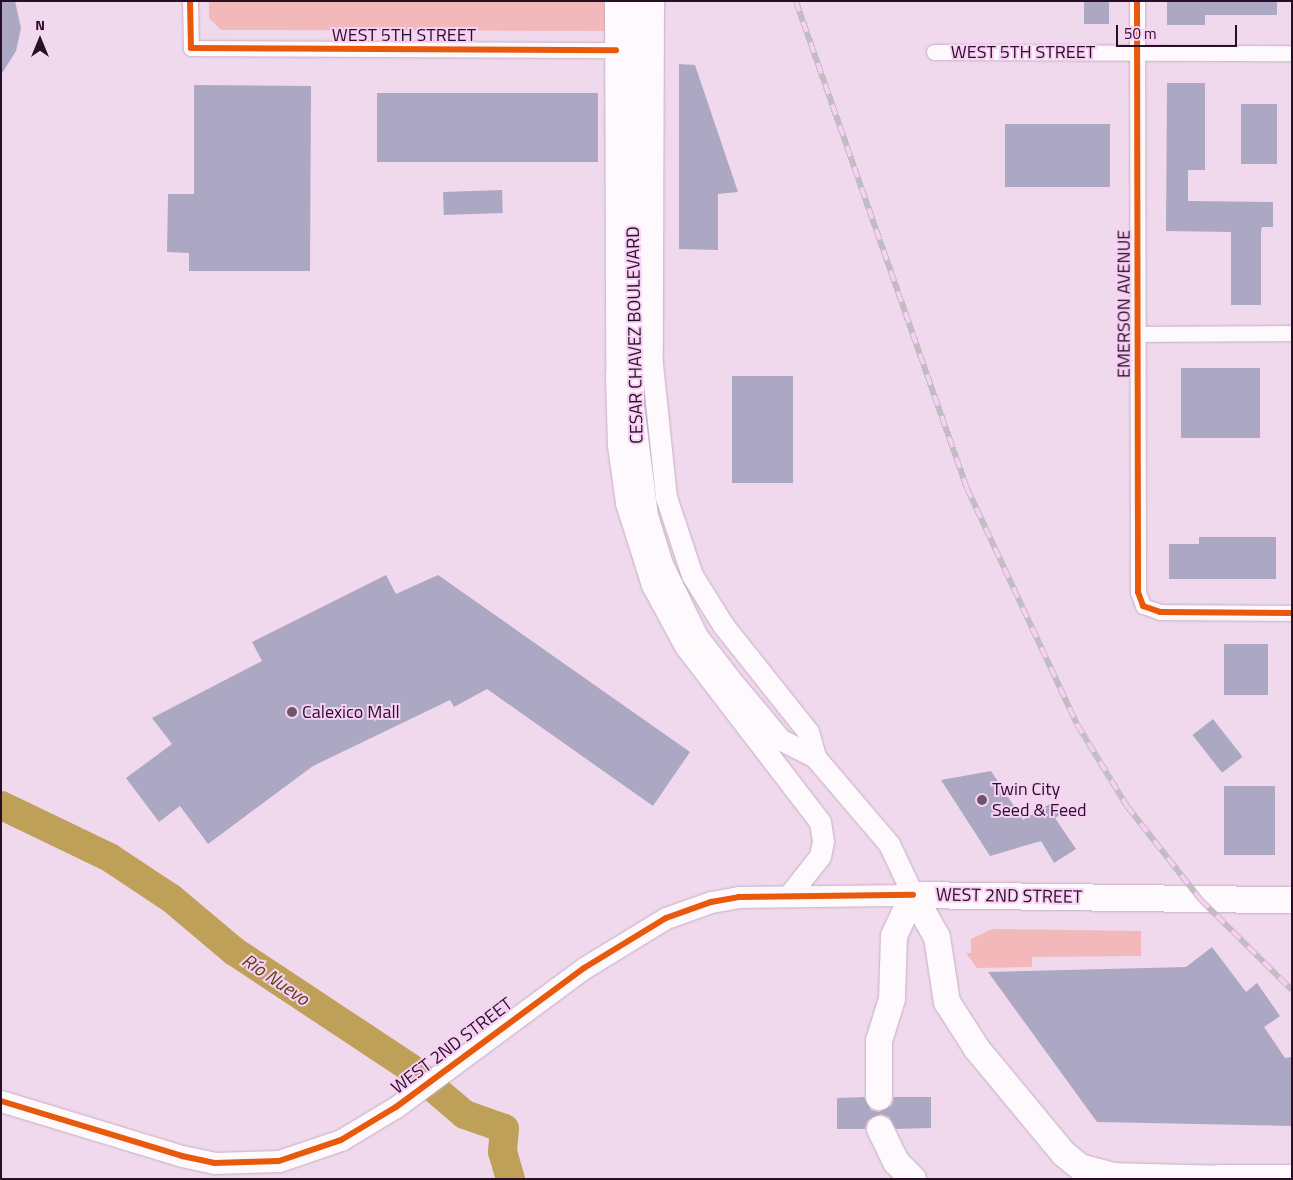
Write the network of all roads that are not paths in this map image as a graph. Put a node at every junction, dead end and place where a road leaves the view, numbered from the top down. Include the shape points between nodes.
1 (190, 1) edge
2 (615, 1) edge
3 (632, 1) edge
4 (653, 1) edge
5 (1138, 1) edge
6 (616, 50) junction
7 (934, 52) dead end
8 (1138, 53) junction
9 (1292, 53) edge
10 (1292, 333) edge
11 (1139, 334) junction
12 (1292, 612) edge
13 (814, 757) junction
14 (790, 894) junction
15 (913, 895) junction
16 (1292, 900) edge
17 (879, 1097) dead end
18 (1, 1101) edge
19 (880, 1129) dead end
20 (1221, 1178) edge
21 (1292, 1178) edge
22 (913, 1179) edge

1 - 6 street, WEST 5TH STREET via 191,48
2 - 6 main road
3 - 13 main road, CESAR CHAVEZ BOULEVARD via 633,405 646,515 662,564 697,636 780,739
4 - 13 main road, CESAR CHAVEZ BOULEVARD via 652,364 666,497 692,575 723,625 808,732
5 - 8 street, EMERSON AVENUE
6 - 14 main road via 616,385 618,445 628,516 652,585 685,646 820,822 823,841 820,856
7 - 8 street, WEST 5TH STREET
8 - 9 street, WEST 5TH STREET
8 - 11 street, EMERSON AVENUE
10 - 11 street
11 - 12 street, EMERSON AVENUE via 1138,592 1143,606 1160,612
13 - 15 main road, CESAR CHAVEZ BOULEVARD via 889,844
14 - 15 main road, WEST 2ND STREET
14 - 18 main road, WEST 2ND STREET via 711,902 645,928 396,1107 315,1152 279,1161 243,1164 182,1156
15 - 16 highway, WEST 2ND STREET
15 - 17 highway via 894,936 892,999 879,1041
15 - 20 highway, CESAR CHAVEZ BOULEVARD via 937,936 947,1002 977,1049 1064,1154 1080,1166 1113,1176
19 - 22 highway via 896,1162
20 - 21 main road

